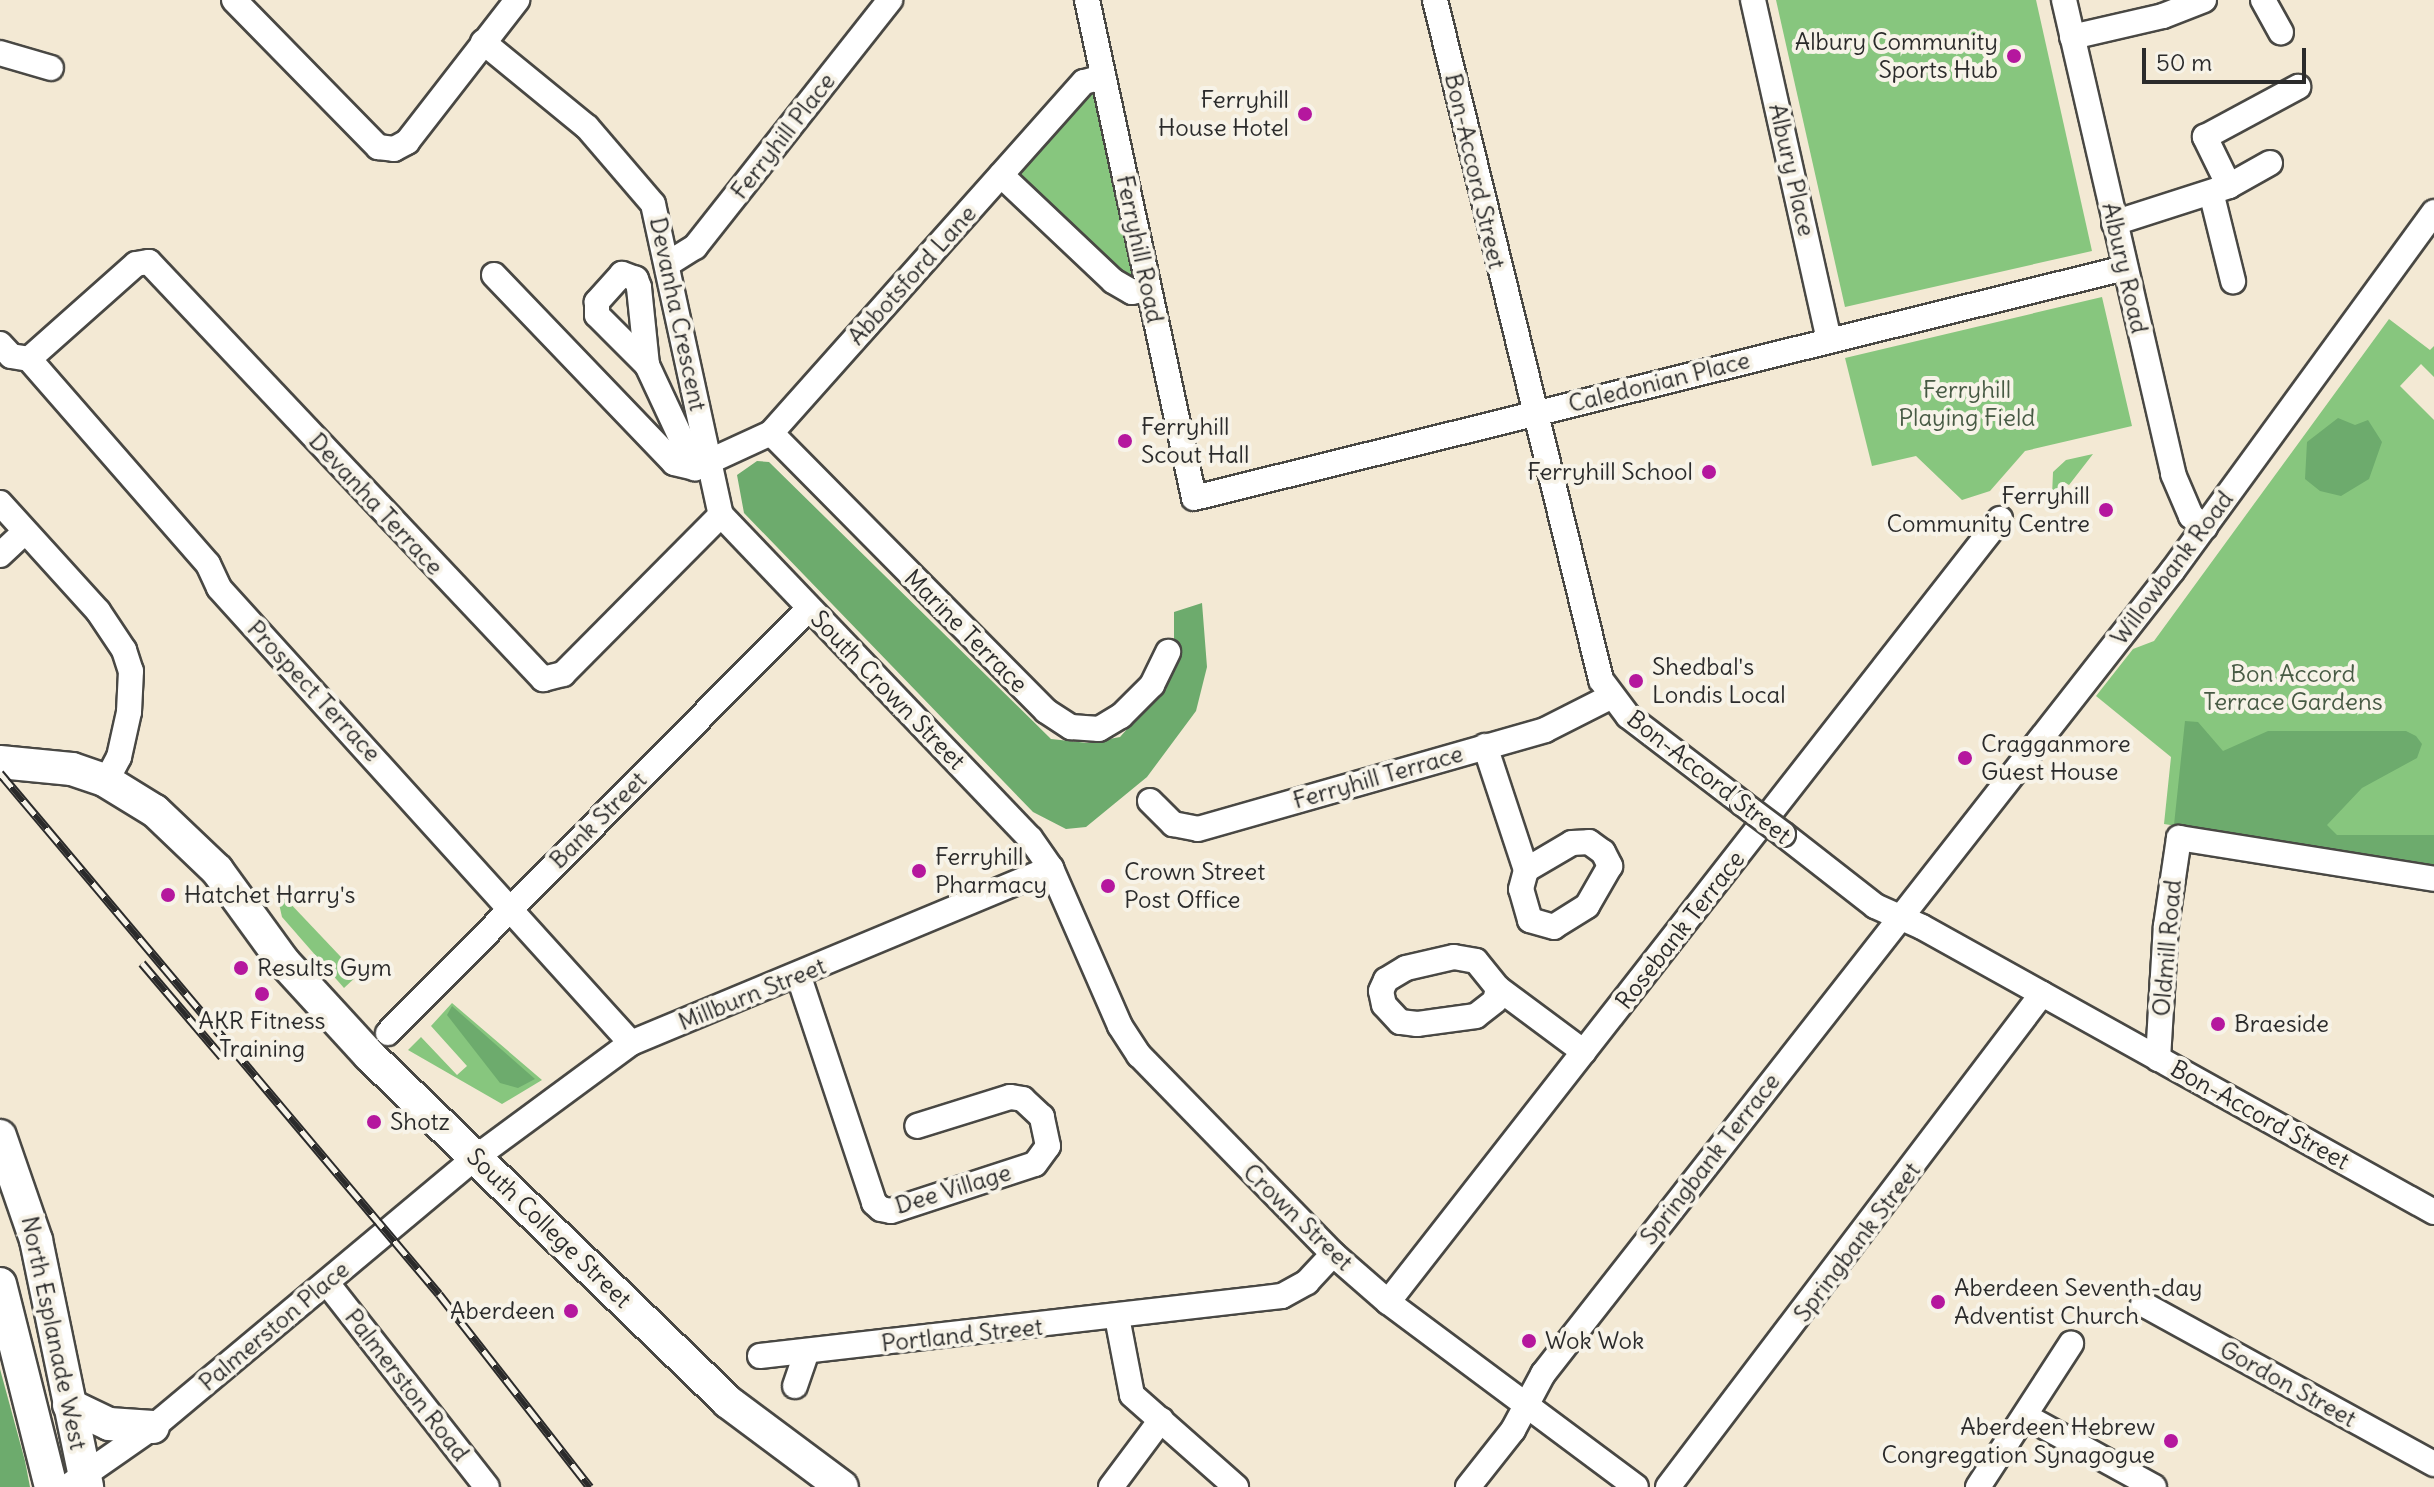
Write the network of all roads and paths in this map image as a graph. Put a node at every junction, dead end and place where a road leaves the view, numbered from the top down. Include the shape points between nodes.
1 (234, 0) edge
2 (517, 0) edge
3 (890, 0) edge
4 (1087, 0) edge
5 (1435, 0) edge
6 (1753, 0) edge
7 (2064, 0) edge
8 (2204, 0) edge
9 (2263, 0) edge
10 (2281, 32) dead end
11 (2072, 37) junction
12 (483, 42) junction
13 (0, 53) edge
14 (51, 68) dead end
15 (1103, 77) junction
16 (2298, 87) dead end
17 (2270, 163) dead end
18 (1001, 175) junction
19 (2221, 191) junction
20 (2434, 212) edge
21 (2114, 223) junction
22 (669, 263) junction
23 (2125, 268) junction
24 (494, 275) dead end
25 (2233, 281) dead end
26 (1149, 289) junction
27 (1829, 340) junction
28 (0, 344) edge
29 (29, 359) junction
30 (647, 365) dead end
31 (1533, 413) junction
32 (771, 433) junction
33 (702, 464) junction
34 (1194, 498) joint
35 (0, 503) edge
36 (721, 515) junction
37 (2000, 519) dead end
38 (2205, 527) junction
39 (25, 532) junction
40 (0, 555) edge
41 (809, 608) junction
42 (1168, 652) dead end
43 (1610, 697) junction
44 (1485, 746) junction
45 (0, 762) edge
46 (106, 781) junction
47 (1150, 801) dead end
48 (1051, 868) junction
49 (1526, 870) dead end
50 (2434, 879) edge
51 (511, 907) junction
52 (1899, 916) junction
53 (799, 977) junction
54 (1498, 988) dead end
55 (2042, 994) junction
56 (388, 1033) dead end
57 (631, 1043) junction
58 (1584, 1052) junction
59 (2158, 1059) junction
60 (917, 1126) dead end
61 (0, 1136) edge
62 (475, 1158) junction
63 (2434, 1212) edge
64 (1333, 1254) junction
65 (327, 1283) junction
66 (0, 1284) edge
67 (1388, 1302) junction
68 (2143, 1304) dead end
69 (1117, 1317) junction
70 (2071, 1344) dead end
71 (807, 1352) junction
72 (760, 1356) dead end
73 (795, 1386) dead end
74 (69, 1405) junction
75 (1525, 1405) junction
76 (2025, 1416) junction
77 (1161, 1420) junction
78 (153, 1427) junction
79 (2434, 1464) edge
80 (79, 1484) edge
81 (51, 1487) edge
82 (487, 1487) edge
83 (842, 1487) edge
84 (1111, 1487) edge
85 (1236, 1487) edge
86 (1468, 1487) edge
87 (1636, 1487) edge
88 (1668, 1487) edge
89 (1978, 1487) edge
90 (2154, 1487) edge

1 - 12 street via 378,147 394,149 407,142
2 - 12 street
3 - 22 street, Ferryhill Place via 695,247
4 - 15 street, Ferryhill Road
5 - 31 street, Bon-Accord Street
6 - 27 street, Albury Place
7 - 11 street, Albury Road
8 - 11 street via 2163,16
9 - 10 street
11 - 21 street, Albury Road
12 - 22 street, Devanha Crescent via 579,119 645,191 660,218
13 - 14 street
15 - 18 street, Abbotsford Lane via 1084,82
15 - 26 street, Ferryhill Road
16 - 19 street via 2205,137
17 - 19 street
18 - 26 street via 1113,281 1132,292
18 - 32 street, Abbotsford Lane
19 - 21 street
19 - 25 street
20 - 38 street, Willowbank Road
21 - 23 street, Albury Road
22 - 33 street, Devanha Crescent
23 - 27 street, Caledonian Place
23 - 38 street, Albury Road via 2173,474 2191,516
24 - 33 street via 674,463
26 - 34 street, Ferryhill Road
27 - 31 street, Caledonian Place
28 - 29 street, Prospect Terrace via 11,356
29 - 36 street, Devanha Terrace via 136,264 149,262 543,679 563,674
29 - 51 street, Prospect Terrace via 208,564 219,588
30 - 33 street
31 - 34 street, Caledonian Place
31 - 43 street, Bon-Accord Street via 1601,680
32 - 33 street, Abbotsford Lane
32 - 42 street, Marine Terrace via 1046,711 1071,727 1099,729 1121,716 1152,685
33 - 36 street, Devanha Crescent
35 - 39 street
36 - 41 street, South Crown Street
37 - 58 street, Rosebank Terrace
38 - 52 street, Willowbank Road
39 - 40 street
39 - 46 street via 98,611 131,671 119,757
41 - 48 street, South Crown Street via 1030,838
41 - 51 street, Bank Street
43 - 44 street, Ferryhill Terrace via 1545,730
43 - 52 street, Bon-Accord Street, bridge via 1875,906
44 - 47 street, Ferryhill Terrace via 1198,829 1173,824
44 - 49 street
45 - 46 main road, South College Street via 51,765
46 - 62 main road, South College Street via 155,811 190,841 283,961 369,1055
48 - 53 street, Millburn Street
48 - 64 street, Crown Street via 1120,1026 1139,1055
50 - 59 street, Oldmill Road via 2179,838 2166,926
51 - 56 street, Bank Street
51 - 57 street, Prospect Terrace
52 - 55 street, Bon-Accord Street
52 - 75 street, Springbank Terrace via 1543,1374
53 - 57 street, Millburn Street
53 - 60 street, Dee Village via 874,1203 881,1209 891,1211 1035,1164 1048,1146 1042,1117 1023,1099 1010,1097
54 - 58 street
55 - 59 street, Bon-Accord Street
55 - 88 street, Springbank Street
57 - 62 street, Millburn Street
58 - 67 street, Rosebank Terrace
59 - 63 street, Bon-Accord Street
61 - 74 main road, North Esplanade West via 36,1240
62 - 65 street, Palmerston Place
62 - 83 main road, South College Street via 728,1402
64 - 67 street, Crown Street
64 - 69 street, Portland Street via 1307,1282 1282,1296
65 - 78 street, Palmerston Place
65 - 82 street, Palmerston Road
66 - 81 main road, North Esplanade West
67 - 75 street, Crown Street
68 - 79 street, Gordon Street
69 - 71 street, Portland Street
69 - 77 street via 1132,1395
70 - 76 street
71 - 72 street, Portland Street
71 - 73 street
74 - 78 main road via 109,1424
74 - 80 main road, North Esplanade West
75 - 86 street, Springbank Terrace via 1513,1430
75 - 87 street, Crown Street
76 - 89 street
76 - 90 street
77 - 84 street
77 - 85 street
78 - 80 street, Palmerston Place

